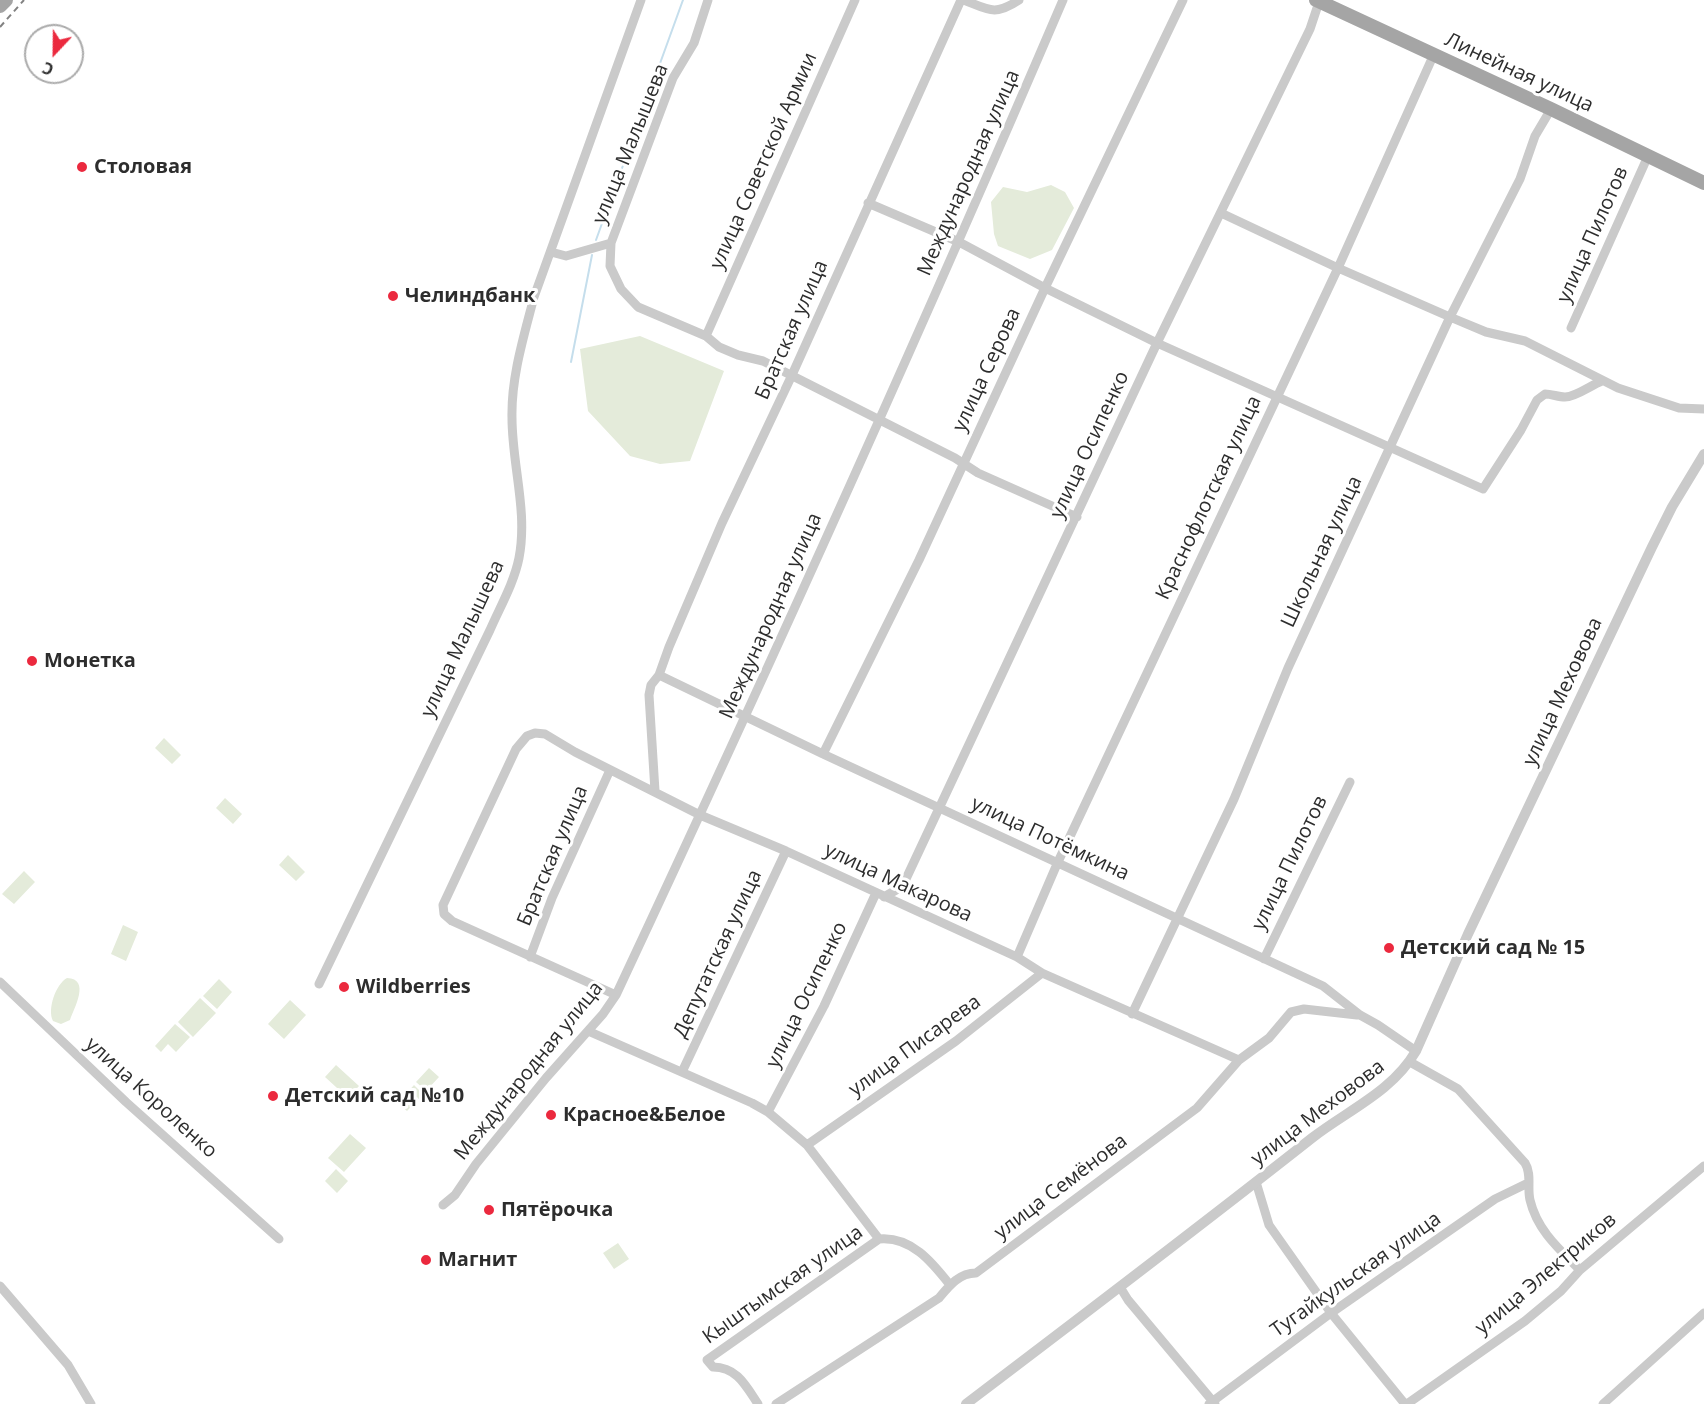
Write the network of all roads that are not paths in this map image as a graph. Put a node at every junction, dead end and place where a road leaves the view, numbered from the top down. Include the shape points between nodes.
1 (6, 0) edge
2 (641, 0) edge
3 (708, 0) edge
4 (855, 0) edge
5 (962, 0) edge
6 (1019, 0) edge
7 (1063, 0) edge
8 (1183, 0) edge
9 (1318, 1) edge
10 (0, 6) edge
11 (1434, 54) junction
12 (1551, 109) junction
13 (1648, 156) junction
14 (1704, 183) edge
15 (868, 202) junction
16 (1221, 213) junction
17 (959, 242) junction
18 (611, 243) junction
19 (550, 252) junction
20 (1338, 268) junction
21 (1045, 288) junction
22 (1450, 317) junction
23 (1571, 328) dead end
24 (706, 336) junction
25 (1157, 343) junction
26 (792, 375) junction
27 (1602, 381) junction
28 (1278, 396) junction
29 (1704, 409) edge
30 (878, 421) junction
31 (1390, 447) junction
32 (1704, 454) edge
33 (964, 464) junction
34 (1077, 517) junction
35 (659, 675) junction
36 (746, 717) junction
37 (823, 754) junction
38 (610, 770) junction
39 (1350, 782) dead end
40 (655, 791) junction
41 (939, 807) junction
42 (700, 815) junction
43 (786, 851) junction
44 (1057, 864) junction
45 (880, 895) junction
46 (1177, 919) junction
47 (530, 957) junction
48 (1017, 957) junction
49 (1264, 959) junction
50 (1042, 973) junction
51 (0, 982) edge
52 (319, 984) dead end
53 (616, 995) junction
54 (1132, 1014) junction
55 (1360, 1015) junction
56 (588, 1031) junction
57 (1416, 1051) junction
58 (1239, 1060) junction
59 (1410, 1062) junction
60 (682, 1072) junction
61 (768, 1112) junction
62 (807, 1145) junction
63 (1704, 1166) edge
64 (1256, 1182) junction
65 (1528, 1183) junction
66 (443, 1205) dead end
67 (279, 1239) dead end
68 (879, 1239) junction
69 (1580, 1270) junction
70 (950, 1285) junction
71 (0, 1286) edge
72 (1120, 1287) junction
73 (1331, 1313) junction
74 (1704, 1313) edge
75 (1212, 1403) edge
76 (91, 1404) edge
77 (758, 1404) edge
78 (776, 1404) edge
79 (966, 1404) edge
80 (1406, 1404) edge
81 (1603, 1404) edge

1 - 10 main road
2 - 19 street, улица Малышева
3 - 18 street, улица Малышева via 694,43 673,78
4 - 24 street, улица Советской Армии
5 - 6 street via 993,11
5 - 15 street, Братская улица
7 - 17 street, Международная улица
8 - 21 street, улица Серова
9 - 11 main road, Линейная улица
9 - 16 street, улица Осипенко via 1310,29
11 - 12 main road, Линейная улица
11 - 20 street, Краснофлотская улица
12 - 13 main road, Линейная улица
12 - 22 street, Школьная улица
13 - 14 main road, Линейная улица
13 - 23 street, улица Пилотов
15 - 17 street
15 - 26 street, Братская улица
16 - 20 street
16 - 25 street, улица Осипенко
17 - 21 street
17 - 30 street, Международная улица
18 - 19 street, улица Малышева via 566,256
18 - 24 street via 610,266 621,289 638,307
19 - 52 street, улица Малышева via 522,341 515,381 512,418 522,533 515,573
20 - 22 street
20 - 28 street, Краснофлотская улица
21 - 25 street
21 - 33 street, улица Серова
22 - 27 street via 1486,332 1525,341
22 - 31 street, Школьная улица
24 - 26 street via 738,355 763,361
25 - 28 street
25 - 34 street, улица Осипенко
26 - 30 street
26 - 35 street, Братская улица via 722,523
27 - 29 street via 1646,399 1679,408
27 - 31 street via 1574,396 1545,394 1537,400 1483,489
28 - 31 street
28 - 44 street, Краснофлотская улица
30 - 33 street
30 - 36 street, Международная улица
31 - 46 street, Школьная улица
32 - 57 street, улица Меховова via 1650,551
33 - 34 street
33 - 37 street, улица Серова
34 - 41 street, улица Осипенко
35 - 36 street, улица Потёмкина
35 - 40 street, Братская улица via 649,694
36 - 37 street, улица Потёмкина
36 - 42 street, Международная улица
37 - 41 street, улица Потёмкина
38 - 40 street, улица Макарова
38 - 47 street, Братская улица
38 - 47 street, улица Макарова via 545,734 527,736 516,749 443,905 444,914 452,921
39 - 49 street, улица Пилотов
40 - 42 street, улица Макарова
41 - 44 street, улица Потёмкина
41 - 45 street, улица Осипенко via 905,881 896,890
42 - 43 street, улица Макарова
42 - 53 street, Международная улица
43 - 45 street, улица Макарова
43 - 60 street, Депутатская улица
44 - 46 street, улица Потёмкина
44 - 48 street, Краснофлотская улица
45 - 48 street, улица Макарова
45 - 61 street, улица Осипенко
46 - 49 street, улица Потёмкина
46 - 54 street, Школьная улица
47 - 53 street
48 - 50 street, улица Макарова
49 - 55 street, улица Потёмкина via 1323,986
50 - 54 street, улица Макарова
50 - 62 street, улица Писарева via 956,1041
51 - 67 street, улица Короленко
53 - 56 street, Международная улица
54 - 58 street, улица Макарова
55 - 57 street, улица Потёмкина
55 - 58 street, улица Семёнова via 1304,1009 1291,1012 1269,1038
56 - 60 street
56 - 66 street, Международная улица
57 - 59 street, улица Меховова
58 - 70 street, улица Семёнова via 1197,1107 976,1273 967,1273
59 - 64 street, улица Меховова via 1389,1085
59 - 65 street via 1458,1089 1525,1163
60 - 61 street
61 - 62 street
62 - 68 street
63 - 69 street, улица Электриков
64 - 72 street, улица Меховова
64 - 73 street via 1269,1225
65 - 69 street via 1540,1226
65 - 73 street, Тугайкульская улица via 1495,1199
68 - 70 street via 906,1243 930,1261
68 - 77 street, Кыштымская улица via 707,1360 713,1367 724,1367 740,1378
69 - 80 street, улица Электриков via 1525,1321
70 - 78 street, улица Семёнова via 939,1298
71 - 76 street via 68,1365
72 - 75 street
72 - 79 street, улица Меховова
73 - 75 street, Тугайкульская улица
73 - 80 street
74 - 81 street

